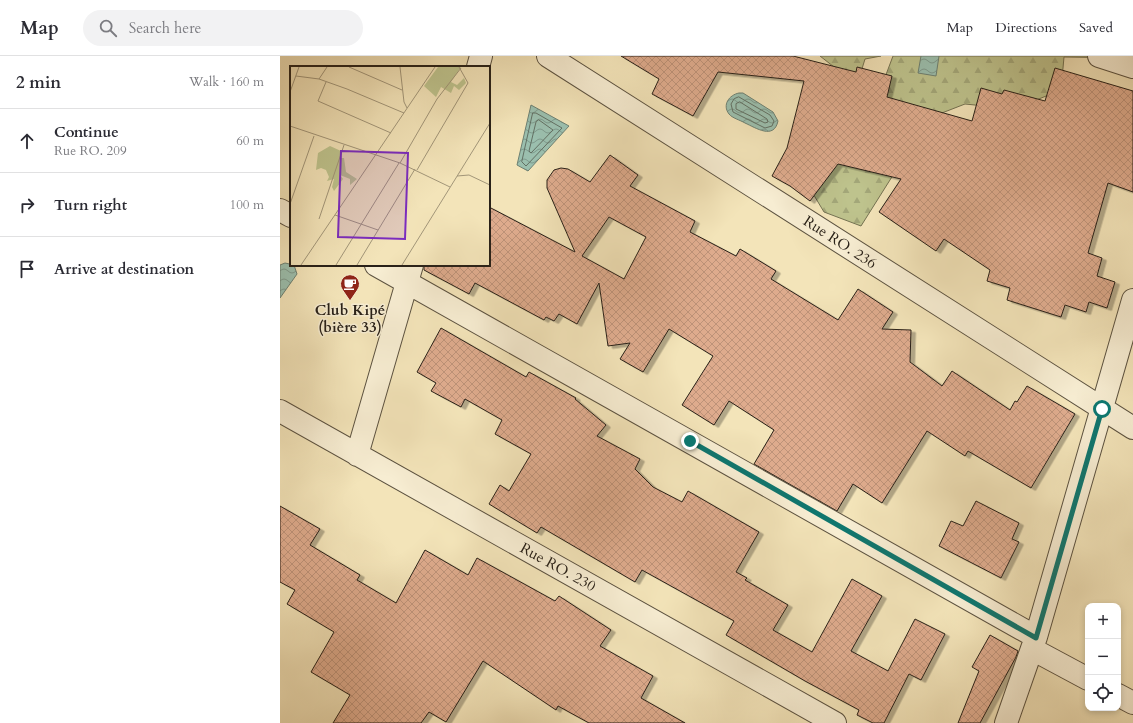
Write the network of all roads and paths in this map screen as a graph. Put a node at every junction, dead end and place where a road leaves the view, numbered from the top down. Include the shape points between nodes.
1 (481, 56) edge
2 (548, 56) edge
3 (1099, 56) edge
4 (478, 66) edge
5 (1133, 67) edge
6 (280, 210) edge
7 (290, 215) edge
8 (380, 266) edge
9 (409, 274) edge
10 (1133, 300) edge
11 (1102, 409) junction
12 (280, 411) edge
13 (1133, 428) edge
14 (358, 455) junction
15 (1034, 643) junction
16 (1085, 677) edge
17 (1121, 697) edge
18 (1133, 703) edge
19 (835, 723) edge
20 (1006, 723) edge

1 - 4 street
2 - 11 street, Rue RO. 236
3 - 5 street
6 - 7 street
8 - 9 street
9 - 14 street
9 - 15 street
10 - 11 street
11 - 13 street, Rue RO. 236
11 - 15 street
12 - 14 street, Rue RO. 230
14 - 19 street, Rue RO. 230
15 - 16 street
15 - 20 street
17 - 18 street

